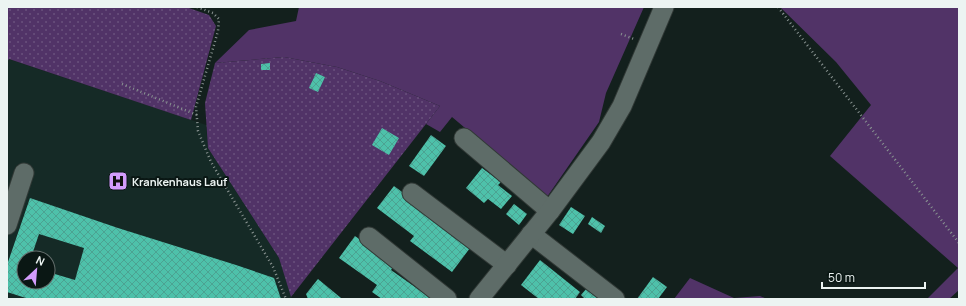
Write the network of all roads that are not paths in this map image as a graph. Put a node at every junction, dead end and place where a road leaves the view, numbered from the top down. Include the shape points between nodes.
1 (664, 7) edge
2 (464, 138) dead end
3 (24, 174) dead end
4 (412, 193) dead end
5 (550, 211) junction
6 (7, 225) edge
7 (531, 234) junction
8 (370, 237) dead end
9 (507, 265) junction
10 (447, 299) edge
11 (479, 299) edge
12 (615, 299) edge

1 - 5 street via 622,106 601,142
2 - 5 street
3 - 6 street
4 - 9 street
5 - 7 street
7 - 9 street
7 - 12 street
8 - 10 street
9 - 11 street

